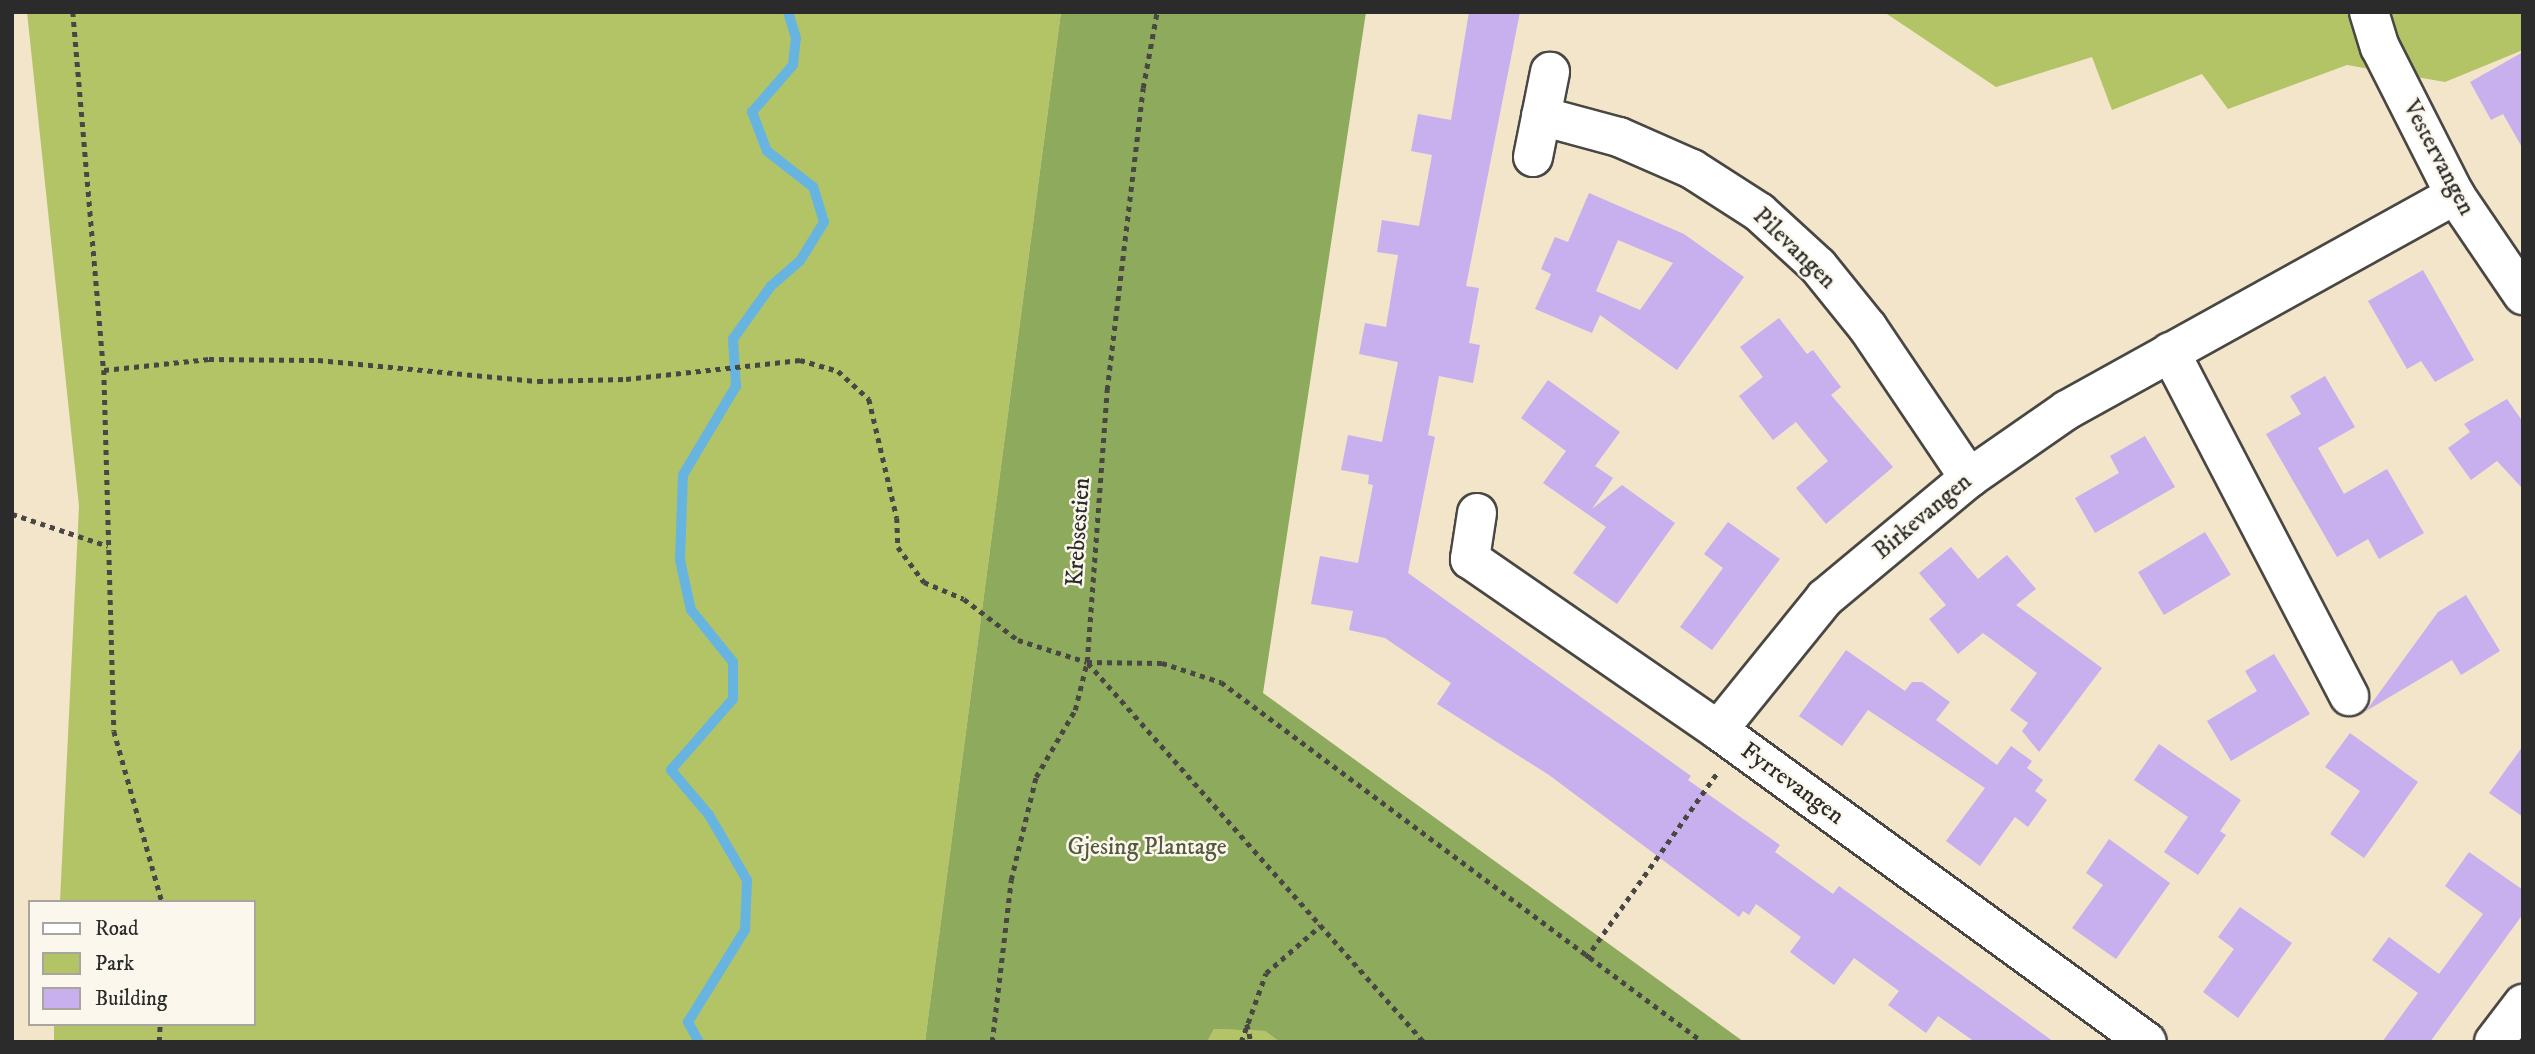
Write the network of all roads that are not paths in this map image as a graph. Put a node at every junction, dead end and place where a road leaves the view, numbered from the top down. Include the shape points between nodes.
1 (2369, 12) edge
2 (1550, 72) dead end
3 (1541, 116) junction
4 (1533, 157) dead end
5 (2455, 195) junction
6 (2523, 295) edge
7 (2170, 352) junction
8 (1969, 478) junction
9 (1477, 513) dead end
10 (2349, 696) dead end
11 (1718, 730) junction
12 (2523, 1003) edge
13 (2147, 1042) edge
14 (2494, 1042) edge

1 - 5 street, Vestervangen via 2381,47
2 - 3 street
3 - 4 street
3 - 8 street, Pilevangen via 1619,137 1667,158 1759,212 1818,266 1868,328
5 - 6 street, Vestervangen
5 - 7 street, Birkevangen
7 - 8 street, Birkevangen via 2067,410
7 - 10 street
8 - 11 street, Birkevangen via 1825,598
9 - 11 street, Fyrrevangen via 1470,559
11 - 13 street, Fyrrevangen
12 - 14 street

